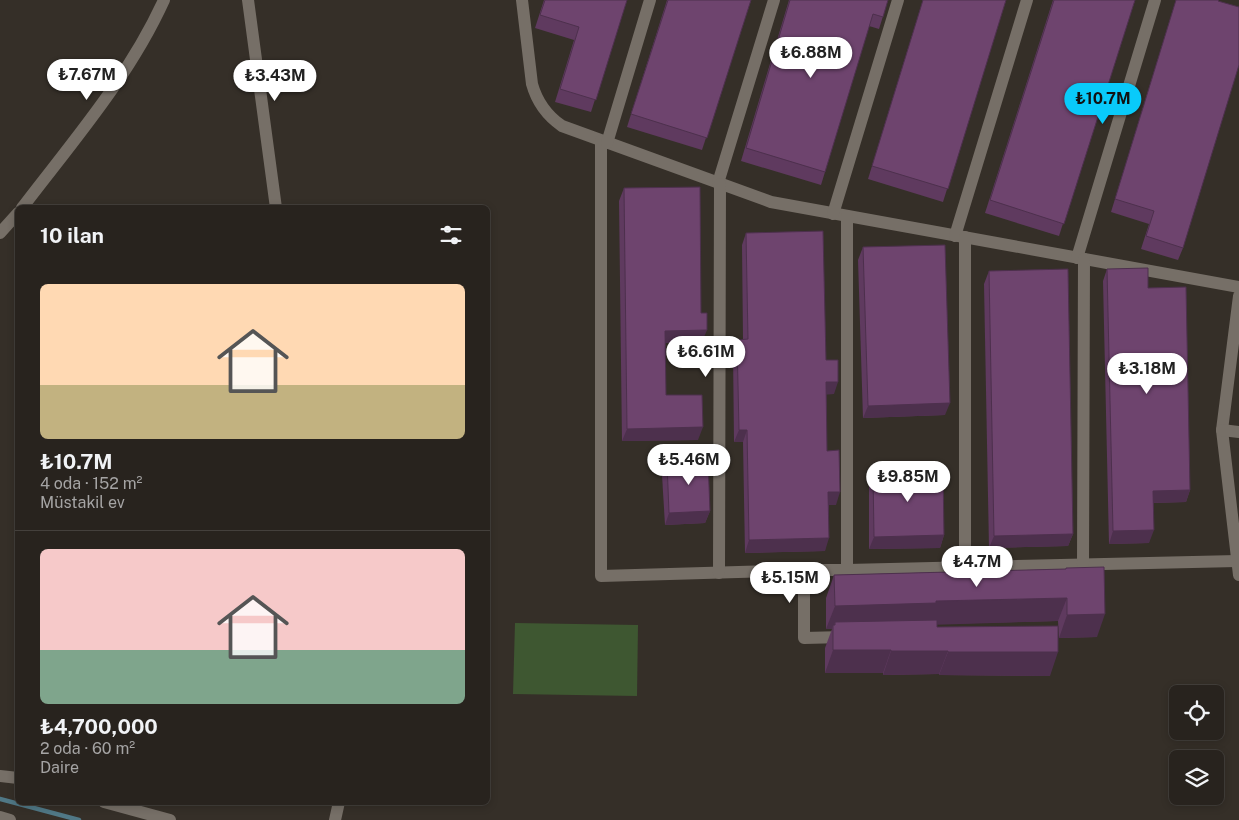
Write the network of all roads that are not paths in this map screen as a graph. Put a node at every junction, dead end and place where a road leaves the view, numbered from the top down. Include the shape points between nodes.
1 (164, 0) edge
2 (248, 0) edge
3 (522, 0) edge
4 (650, 0) edge
5 (774, 0) edge
6 (898, 0) edge
7 (1027, 0) edge
8 (1155, 0) edge
9 (604, 142) junction
10 (719, 184) junction
11 (24, 205) edge
12 (276, 205) edge
13 (833, 214) junction
14 (15, 216) edge
15 (847, 216) junction
16 (0, 233) edge
17 (960, 237) junction
18 (1080, 258) junction
19 (1239, 287) edge
20 (1239, 296) edge
21 (1222, 430) junction
22 (1239, 432) edge
23 (1237, 561) junction
24 (1083, 564) junction
25 (965, 567) junction
26 (804, 570) junction
27 (847, 570) junction
28 (719, 573) junction
29 (1239, 575) edge
30 (853, 636) edge
31 (0, 776) edge
32 (15, 778) edge
33 (115, 805) edge
34 (338, 805) edge
35 (0, 817) edge
36 (10, 820) edge
37 (170, 820) edge
38 (335, 820) edge

1 - 11 street via 114,88
2 - 12 street
3 - 9 street via 532,84 539,103 562,126
4 - 9 street
5 - 10 street
6 - 13 street
7 - 17 street
8 - 18 street
9 - 10 street
9 - 28 street via 601,576
10 - 13 street via 771,202
10 - 28 street
13 - 15 street
14 - 16 street
15 - 17 street
15 - 27 street
17 - 18 street
17 - 25 street
18 - 19 street
18 - 24 street
20 - 21 street
21 - 22 street
21 - 23 street
23 - 24 street
23 - 29 street
24 - 25 street
25 - 27 street
26 - 27 street
26 - 28 street
26 - 30 street via 804,638
31 - 32 street
33 - 37 street
34 - 38 street
35 - 36 street

